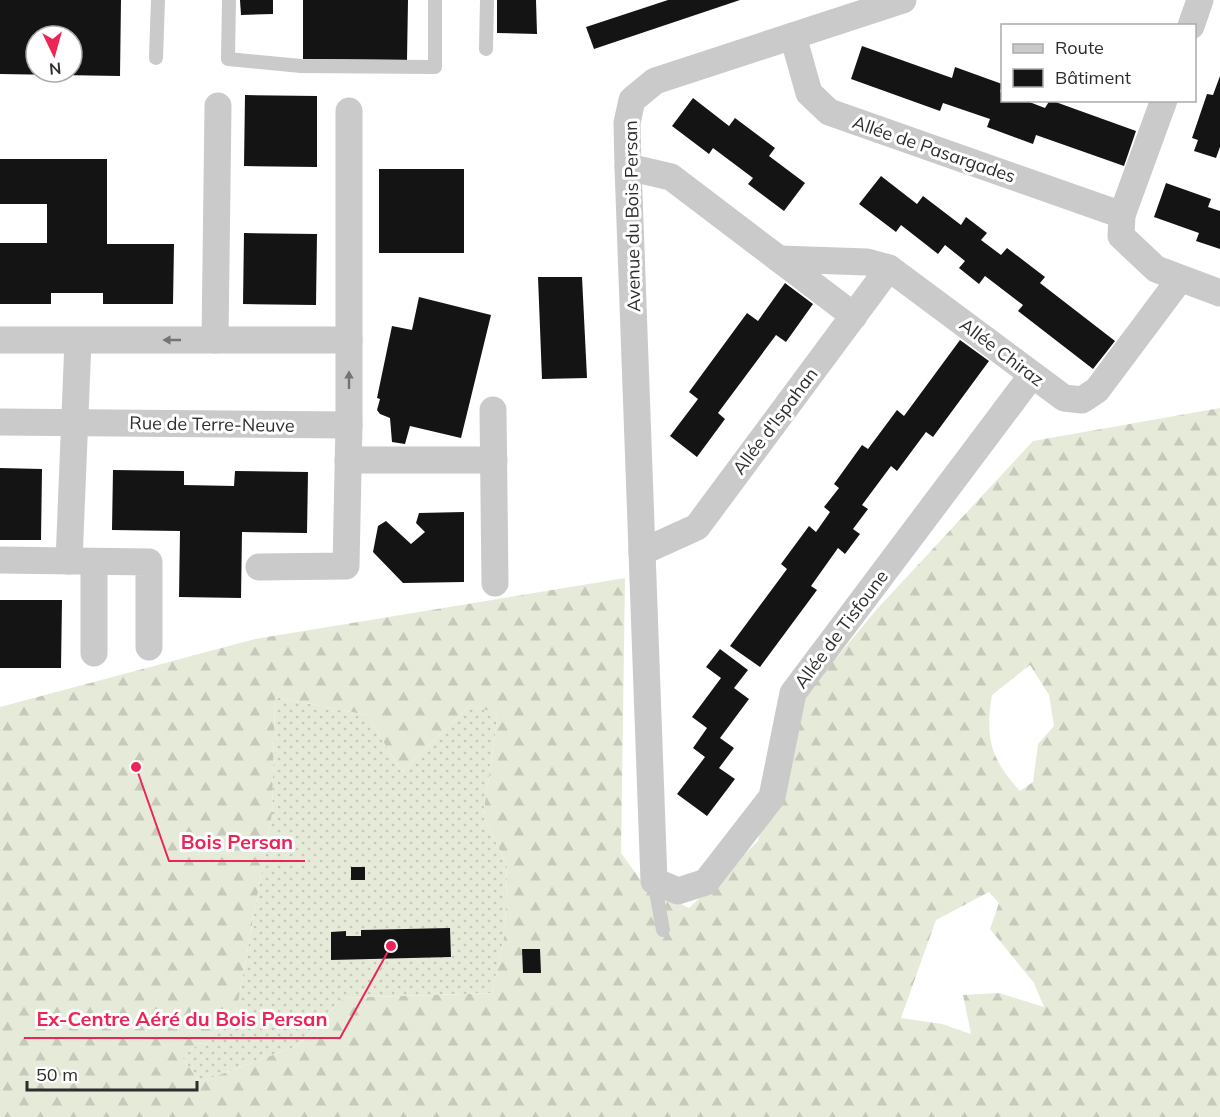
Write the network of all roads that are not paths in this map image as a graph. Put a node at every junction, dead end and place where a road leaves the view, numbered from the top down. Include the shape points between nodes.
1 (158, 0) edge
2 (229, 0) edge
3 (435, 0) edge
4 (486, 0) edge
5 (903, 0) edge
6 (1200, 0) edge
7 (1192, 24) edge
8 (793, 36) junction
9 (486, 49) dead end
10 (156, 58) dead end
11 (1163, 102) edge
12 (218, 106) dead end
13 (349, 111) dead end
14 (628, 167) junction
15 (1122, 215) junction
16 (779, 259) junction
17 (889, 268) junction
18 (1180, 279) junction
19 (1220, 293) edge
20 (854, 315) junction
21 (0, 340) edge
22 (78, 340) junction
23 (215, 340) junction
24 (349, 340) junction
25 (1032, 375) junction
26 (493, 410) dead end
27 (0, 422) edge
28 (76, 422) junction
29 (349, 425) junction
30 (348, 460) junction
31 (494, 460) junction
32 (642, 552) junction
33 (0, 560) edge
34 (82, 561) junction
35 (259, 567) dead end
36 (495, 583) dead end
37 (149, 647) dead end
38 (94, 652) dead end
39 (654, 881) junction
40 (663, 930) dead end

1 - 10 lane
2 - 3 lane via 228,59 301,66 435,67
4 - 9 lane
5 - 8 street, Avenue du Bois Persan
6 - 7 street
8 - 14 street, Avenue du Bois Persan via 654,81 632,100 627,123
8 - 15 street, Allée de Pasargades via 809,93 829,112
11 - 15 street
12 - 23 street
13 - 24 street
14 - 16 street via 671,177
14 - 32 street, Avenue du Bois Persan
15 - 18 street via 1121,236 1156,269
16 - 17 street, Allée Chiraz via 867,262
16 - 20 street
17 - 20 street, Allée d'Ispahan
17 - 25 street, Allée Chiraz
18 - 19 street
18 - 25 street, Allée Chiraz via 1096,390 1082,400 1064,398
20 - 32 street, Allée d'Ispahan via 697,527
21 - 22 street
23 -> 22 street
22 - 28 street
23 - 24 street
29 -> 24 street
25 - 39 street, Allée de Tisfoune via 793,693 772,797 705,882 678,891
26 - 31 street
27 - 28 street, Rue de Terre-Neuve
28 - 29 street, Rue de Terre-Neuve
28 - 34 street
29 - 30 street
30 - 31 street
30 - 35 street via 346,566
31 - 36 street
32 - 39 street
33 - 34 street
34 - 37 street via 149,562
34 - 38 street
39 - 40 lane

